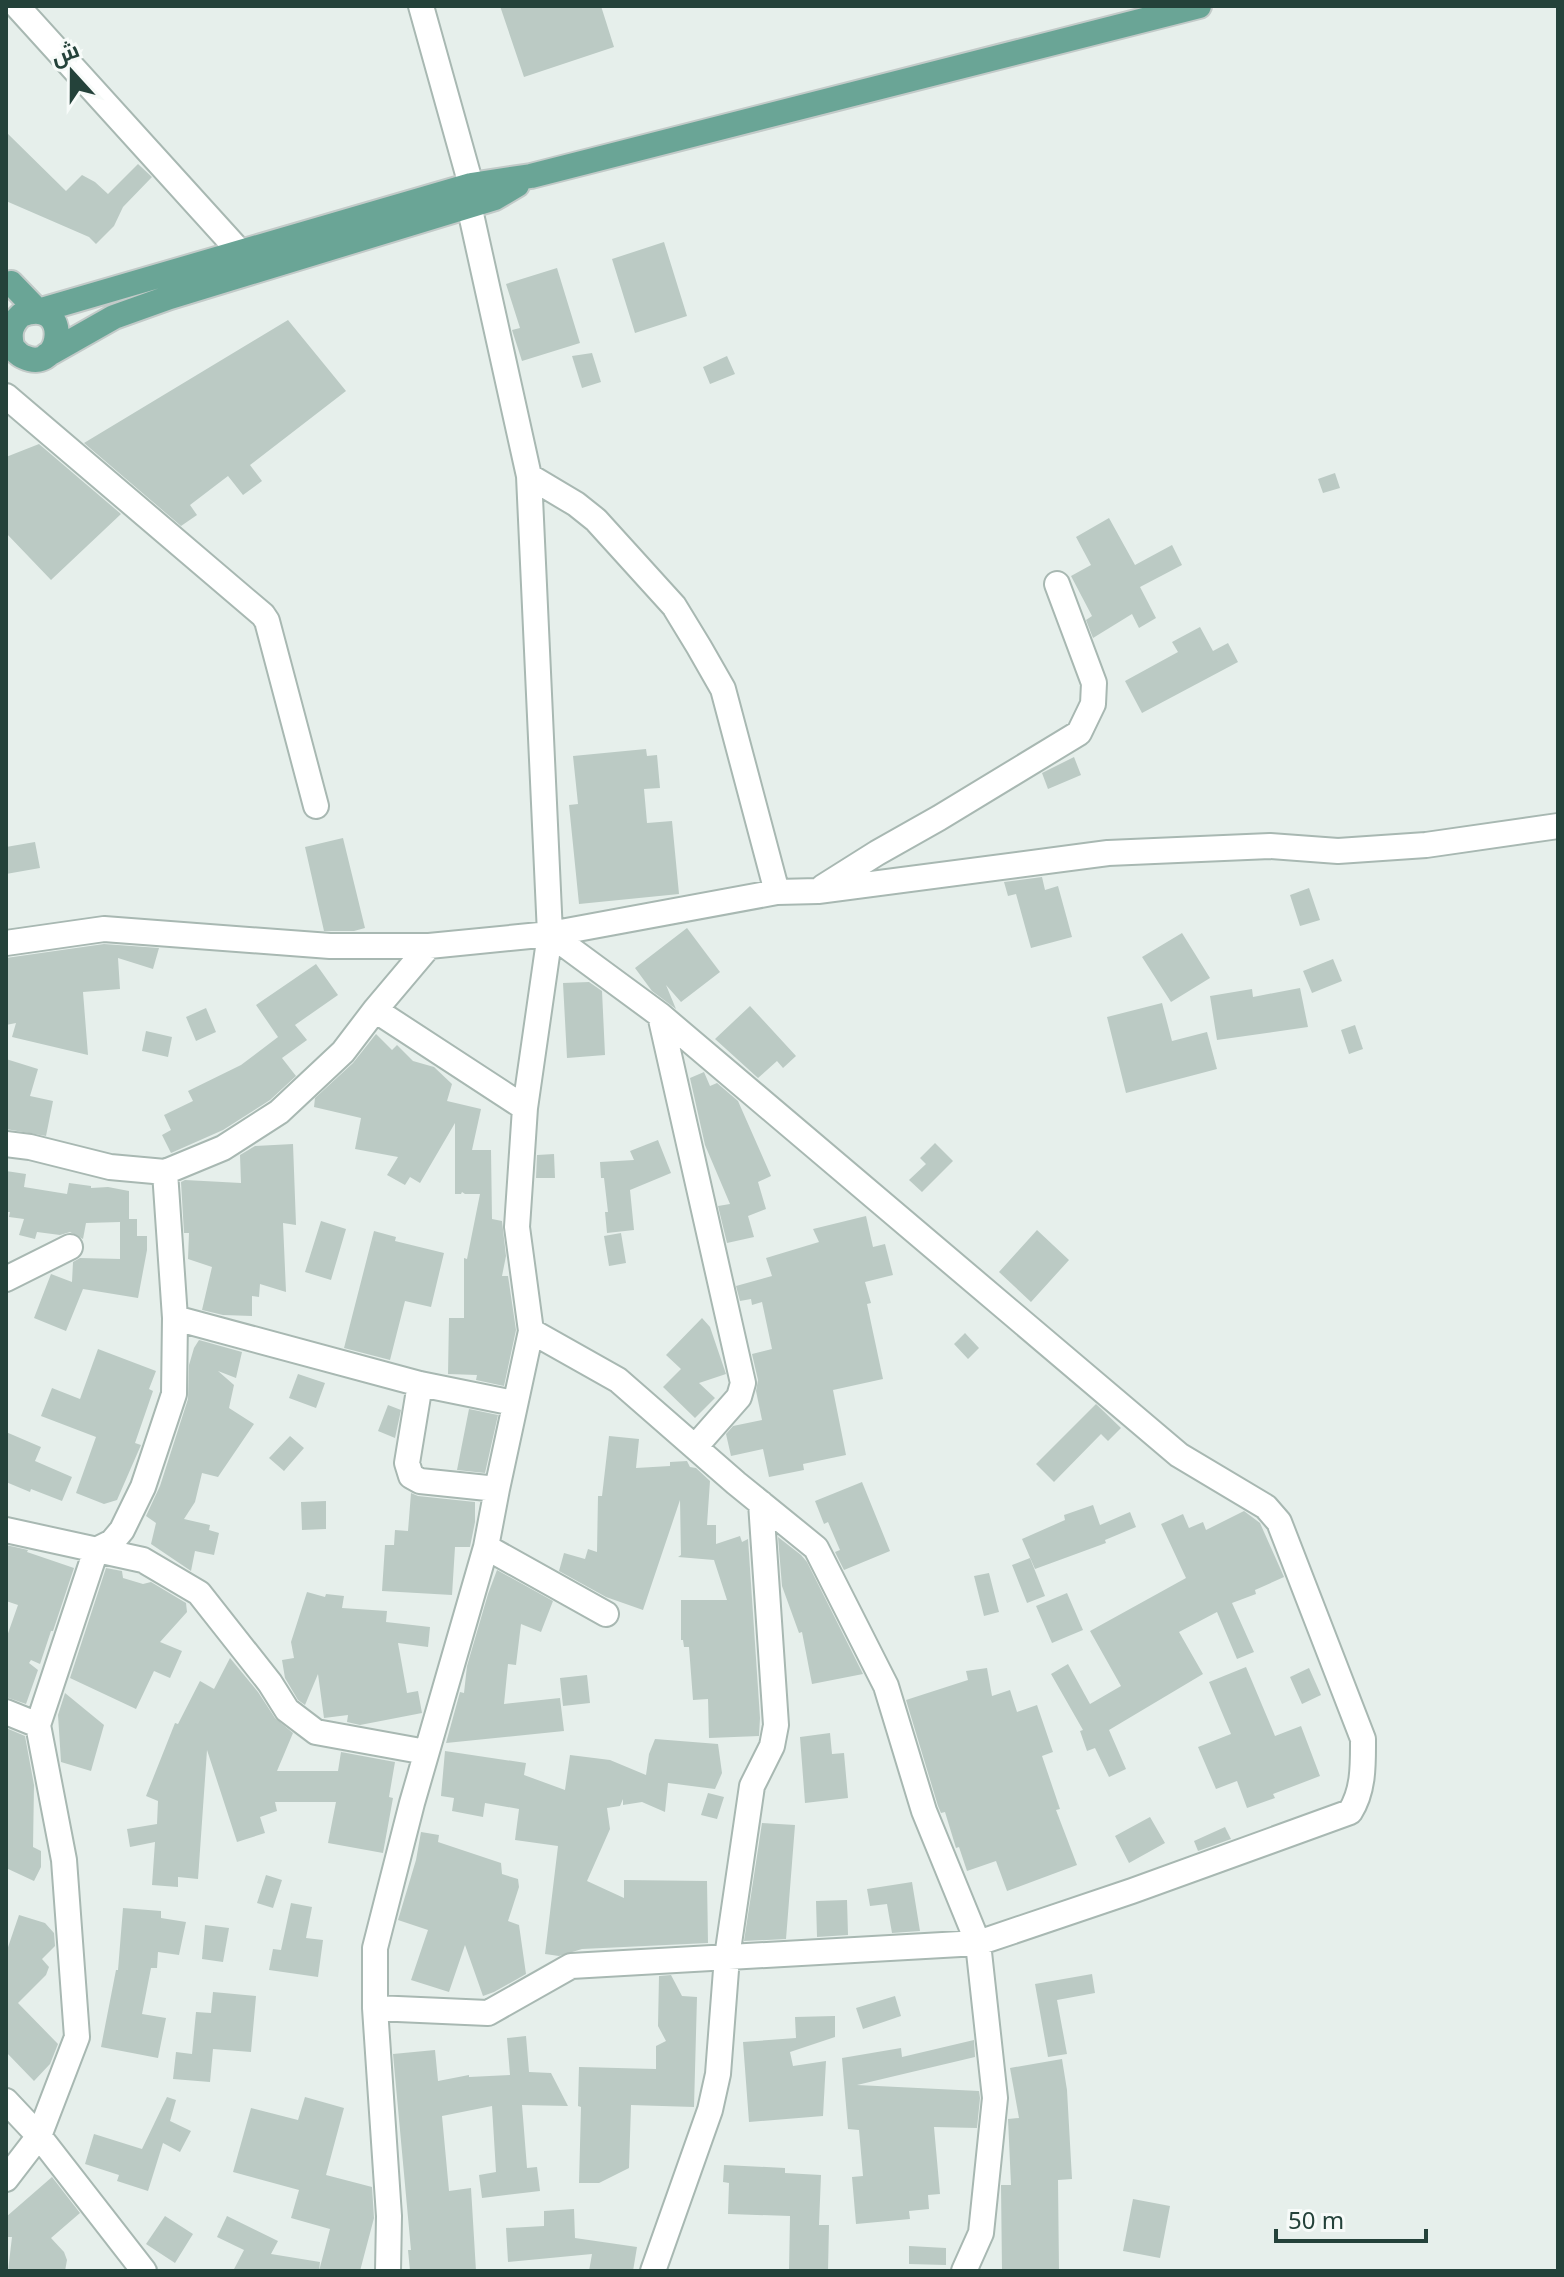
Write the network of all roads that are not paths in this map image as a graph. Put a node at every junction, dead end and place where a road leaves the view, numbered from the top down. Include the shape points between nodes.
1 (17, 6) edge
2 (421, 6) edge
3 (1199, 6) edge
4 (470, 195) junction
5 (241, 253) junction
6 (8, 282) edge
7 (115, 290) junction
8 (38, 311) junction
9 (10, 333) edge
10 (44, 357) junction
11 (6, 370) edge
12 (6, 396) edge
13 (529, 476) junction
14 (1057, 584) dead end
15 (316, 806) dead end
16 (1558, 826) edge
17 (818, 891) junction
18 (777, 892) junction
19 (550, 934) junction
20 (6, 943) edge
21 (429, 946) junction
22 (375, 1010) junction
23 (660, 1015) junction
24 (525, 1108) junction
25 (6, 1144) edge
26 (165, 1172) junction
27 (70, 1247) dead end
28 (6, 1279) edge
29 (175, 1318) junction
30 (531, 1331) junction
31 (420, 1384) junction
32 (514, 1403) junction
33 (695, 1447) junction
34 (497, 1489) junction
35 (761, 1503) junction
36 (6, 1530) edge
37 (486, 1547) junction
38 (96, 1550) junction
39 (606, 1614) dead end
40 (6, 1712) edge
41 (38, 1725) junction
42 (426, 1752) junction
43 (978, 1943) junction
44 (727, 1957) junction
45 (375, 2008) junction
46 (6, 2101) edge
47 (39, 2136) junction
48 (6, 2179) edge
49 (144, 2271) edge
50 (388, 2271) edge
51 (653, 2271) edge
52 (964, 2271) edge

1 - 5 street
2 - 4 street
3 - 4 main road via 531,176 495,198
4 - 5 main road
4 - 10 main road via 114,317
4 - 13 street
5 - 7 main road
6 - 7 main road via 51,293
6 - 8 main road
7 - 8 main road
8 - 9 main road via 21,315
8 - 10 main road via 52,319 58,333 54,349
9 - 10 main road via 24,357
10 - 11 main road
12 - 15 street via 263,615
13 - 18 street via 596,520 674,606 699,647 723,689
13 - 19 street
14 - 17 street via 1094,683 1093,704 1079,733
16 - 17 street via 1338,851 1270,846 1108,853
17 - 18 street
18 - 19 street
19 - 21 street
19 - 23 street
19 - 24 street
20 - 21 street via 104,929 330,946
21 - 22 street
22 - 24 street
22 - 26 street via 343,1052 279,1112 223,1148
23 - 33 street via 743,1383 739,1397
23 - 43 street via 1179,1455 1266,1507 1279,1522 1363,1739 1361,1779 1350,1812
24 - 30 street via 517,1227
25 - 26 street via 110,1167
26 - 29 street
27 - 28 street
29 - 31 street
29 - 38 street via 170,1408 122,1530
30 - 32 street
30 - 33 street via 618,1380
31 - 32 street
31 - 34 street via 407,1463 411,1476
32 - 34 street
33 - 35 street
34 - 37 street
35 - 43 street via 816,1548 886,1686 924,1811
35 - 44 street via 776,1725 752,1786
36 - 38 street
37 - 39 street
37 - 42 street
38 - 41 street
38 - 42 street via 143,1560 199,1593 287,1710 316,1732
40 - 41 street
41 - 47 street via 64,1860 77,2037
42 - 45 street via 375,1948
43 - 44 street
43 - 52 street via 995,2098 981,2233
44 - 45 street via 571,1966 488,2013
44 - 51 street via 710,2110
45 - 50 street
46 - 47 street
47 - 48 street
47 - 49 street

